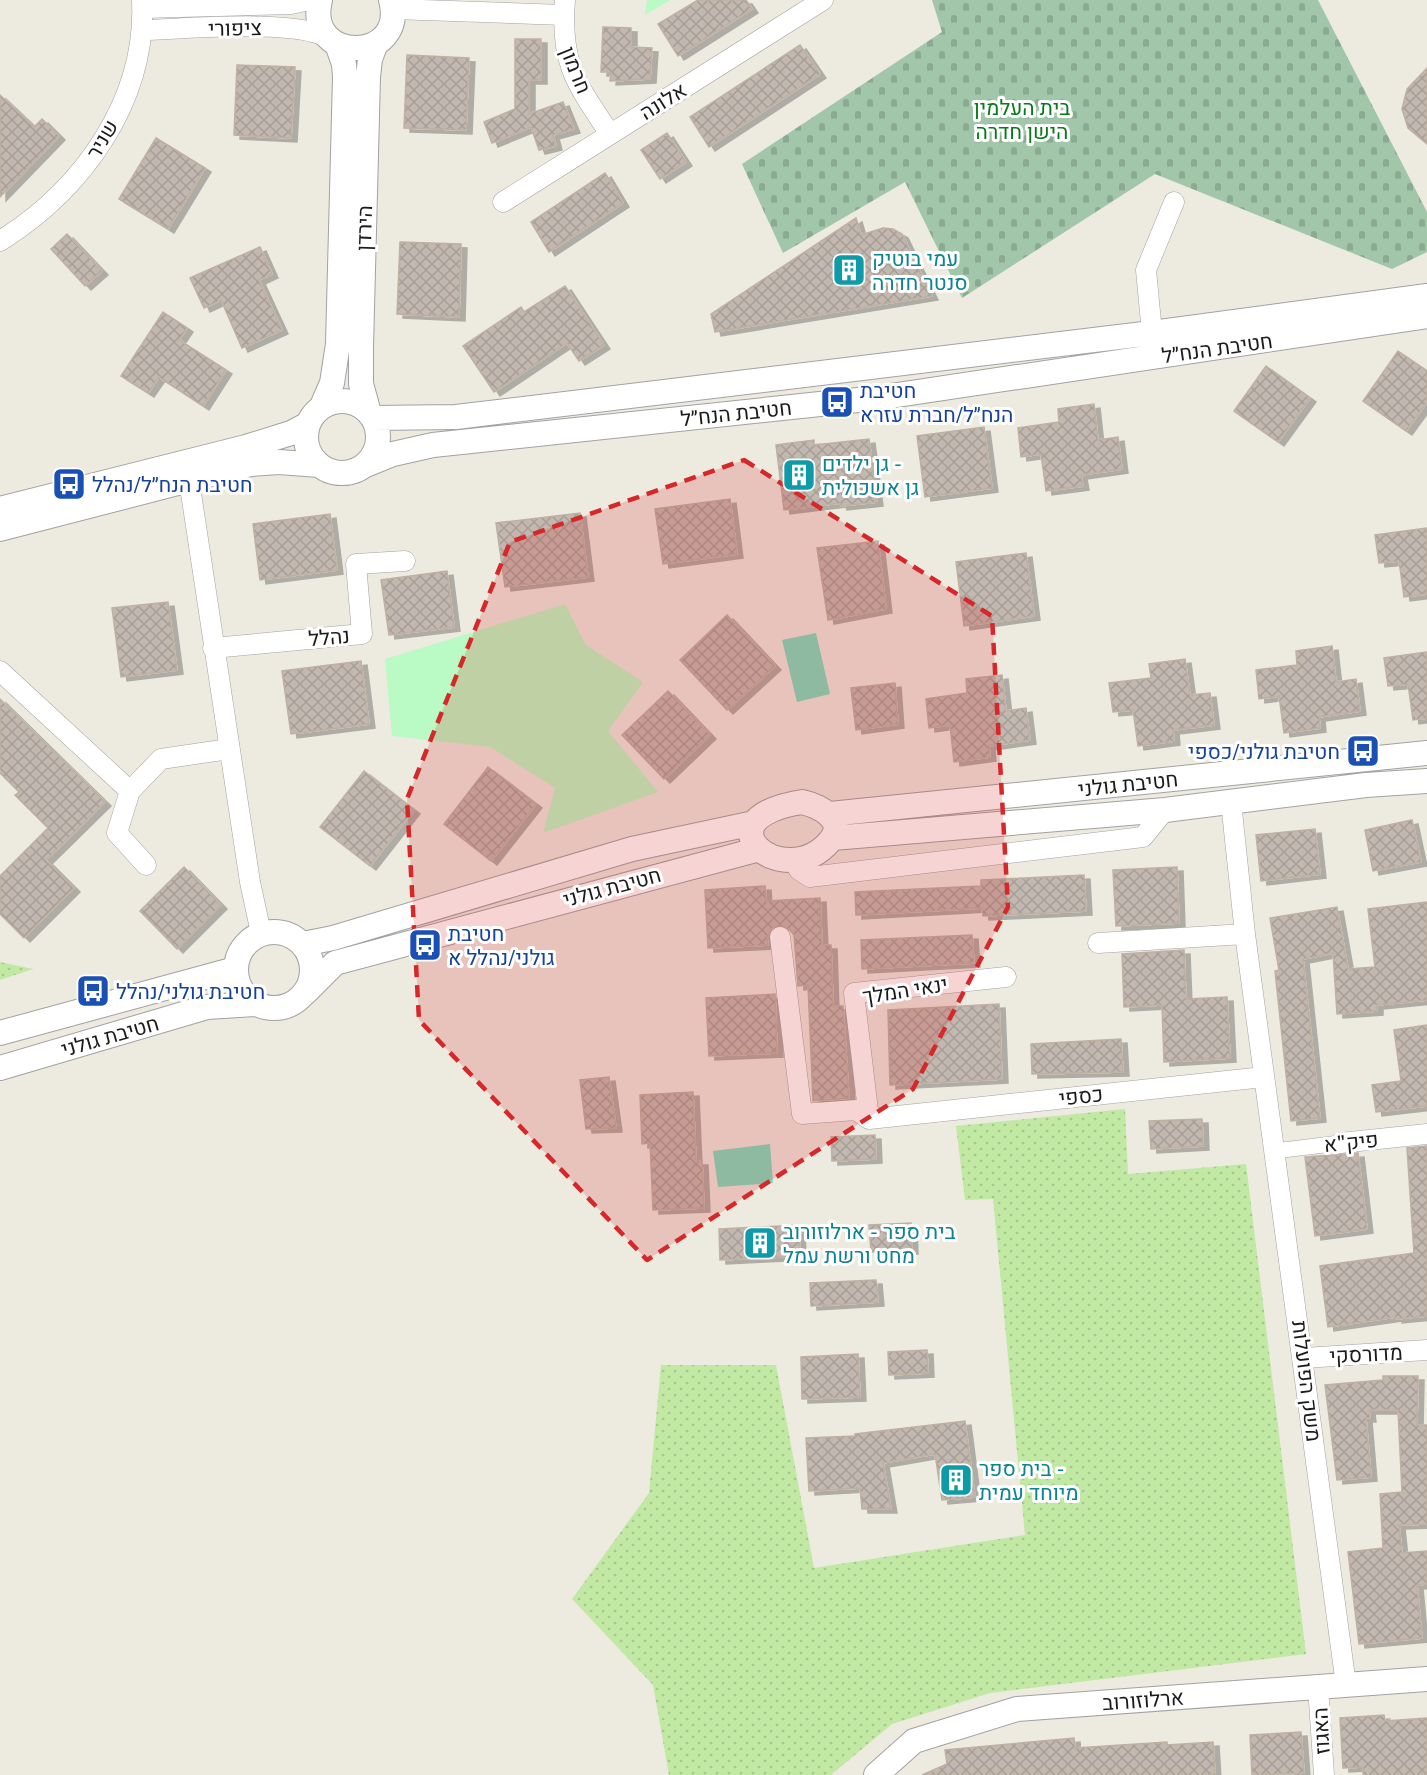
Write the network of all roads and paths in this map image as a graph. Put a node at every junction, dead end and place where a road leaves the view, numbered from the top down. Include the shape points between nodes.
1 (309, 0) edge
2 (320, 0) edge
3 (823, 0) edge
4 (142, 4) edge
5 (392, 4) edge
6 (565, 8) edge
7 (142, 30) junction
8 (332, 40) junction
9 (376, 43) junction
10 (610, 134) junction
11 (503, 202) dead end
12 (1174, 202) dead end
13 (0, 241) edge
14 (1427, 296) edge
15 (1427, 316) edge
16 (1152, 333) junction
17 (315, 415) junction
18 (371, 415) junction
19 (319, 465) junction
20 (366, 465) junction
21 (189, 480) junction
22 (0, 509) edge
23 (0, 529) edge
24 (405, 561) dead end
25 (213, 648) junction
26 (0, 671) edge
27 (229, 749) junction
28 (1427, 753) edge
29 (1427, 781) edge
30 (130, 791) junction
31 (1231, 802) junction
32 (1165, 810) junction
33 (830, 814) junction
34 (754, 823) junction
35 (832, 838) junction
36 (756, 850) junction
37 (793, 859) junction
38 (146, 865) dead end
39 (261, 933) junction
40 (1245, 934) junction
41 (780, 937) dead end
42 (1098, 943) dead end
43 (303, 944) junction
44 (236, 969) junction
45 (1006, 977) dead end
46 (305, 993) junction
47 (256, 1004) junction
48 (0, 1033) edge
49 (0, 1068) edge
50 (1264, 1077) junction
51 (869, 1119) junction
52 (1427, 1134) edge
53 (1340, 1143) joint
54 (1275, 1151) junction
55 (1427, 1350) edge
56 (1304, 1358) junction
57 (1427, 1679) edge
58 (1346, 1685) junction
59 (1318, 1687) junction
60 (876, 1775) edge
61 (1324, 1775) edge

1 - 4 street, ציפורי via 291,4
2 - 8 street, הירדן via 318,15
3 - 10 street, אלונה
4 - 7 street, שניר
5 - 6 street
5 - 9 street, הירדן via 388,31
6 - 10 street, חרמון via 564,46 570,67
7 - 8 street, ציפורי via 290,27
7 - 13 street, שניר via 126,94 110,130 88,164 61,196
8 - 9 street via 359,49
8 - 17 street, הירדן via 344,63 345,77 338,344 332,383
9 - 18 street, הירדן via 368,77 361,346 361,384
10 - 11 street, אלונה
12 - 16 street via 1146,270
14 - 16 street, חטיבת הנח״ל
15 - 20 street, חטיבת הנח״ל via 877,398 433,445
16 - 18 street, חטיבת הנח״ל via 456,417
17 - 18 street via 333,402 350,402
17 - 19 street via 306,446
17 - 22 street via 291,433 246,447
18 - 20 street via 378,440
19 - 20 street via 345,474
19 - 21 street via 251,464
21 - 23 street
21 - 25 street
24 - 25 street, נהלל via 356,564 362,634
25 - 27 street
26 - 30 street
27 - 30 street via 161,759
27 - 39 street
28 - 33 street, חטיבת גולני
29 - 31 street, חטיבת גולני
30 - 38 street via 117,834
31 - 32 street, חטיבת גולני
31 - 40 street
32 - 35 street, חטיבת גולני
32 - 37 street, חטיבת גולני via 1143,837 810,877 799,870
33 - 34 street via 819,806 802,802 777,806
33 - 35 street via 836,826
34 - 36 street via 752,837
34 - 43 street, חטיבת גולני via 632,849
35 - 37 street via 817,852
36 - 37 street via 766,856
36 - 46 street, חטיבת גולני via 335,963
39 - 43 street via 284,932
39 - 44 street via 243,947
40 - 42 street
40 - 50 street
41 - 51 street, כספי via 802,1114 856,1110
43 - 46 street via 313,968
44 - 47 street via 240,989
44 - 48 street, חטיבת גולני
45 - 51 street, ינאי המלך via 854,993
46 - 47 street via 288,1006
47 - 49 street, חטיבת גולני via 207,1007
50 - 51 street, כספי
50 - 54 street, משק הפועלות
52 - 53 street, פיק"א
53 - 54 street, פיק"א
54 - 56 street, משק הפועלות
55 - 56 street, מדורסקי
56 - 58 street, משק הפועלות
57 - 58 street, ארלוזורוב
58 - 59 street, ארלוזורוב
59 - 60 street, ארלוזורוב via 1017,1709 914,1742
59 - 61 street, האגוז

